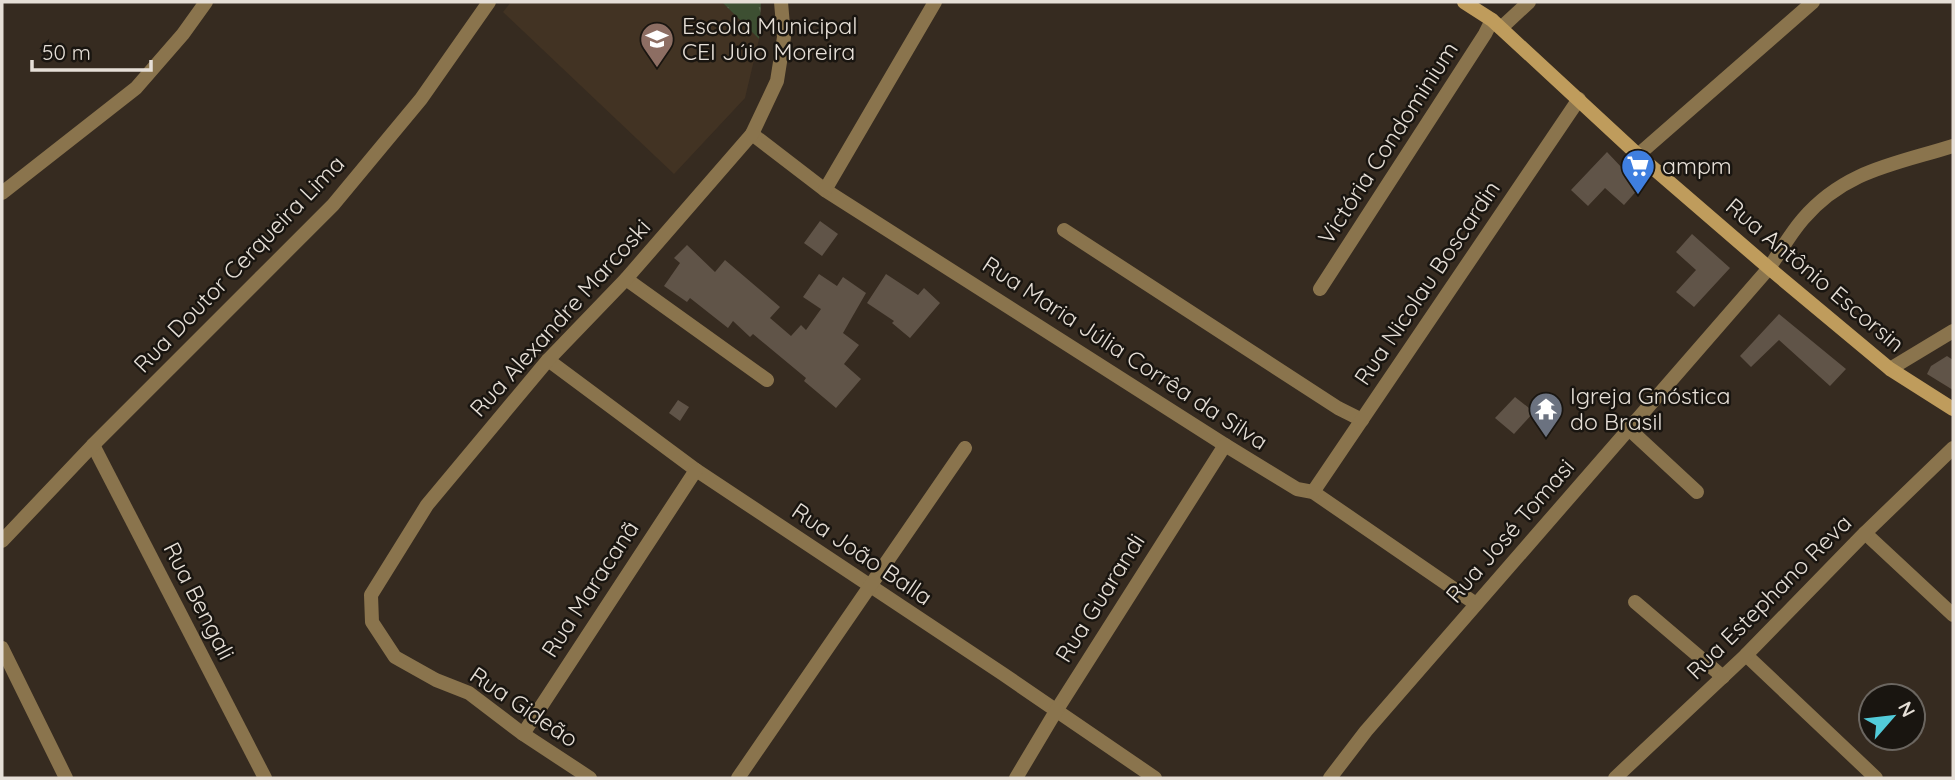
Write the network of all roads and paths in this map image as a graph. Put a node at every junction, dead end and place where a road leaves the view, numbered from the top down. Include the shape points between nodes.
1 (206, 2) edge
2 (489, 2) edge
3 (780, 2) edge
4 (935, 2) edge
5 (1464, 2) edge
6 (1530, 2) edge
7 (1813, 2) edge
8 (1496, 24) junction
9 (1579, 99) junction
10 (752, 134) junction
11 (1953, 146) edge
12 (1639, 155) junction
13 (4, 185) edge
14 (825, 190) junction
15 (1064, 230) dead end
16 (1769, 268) junction
17 (626, 279) junction
18 (1320, 289) dead end
19 (1953, 331) edge
20 (548, 360) junction
21 (1890, 369) junction
22 (767, 380) dead end
23 (1953, 408) edge
24 (1362, 420) junction
25 (1629, 429) junction
26 (1225, 445) junction
27 (93, 446) junction
28 (965, 448) dead end
29 (1953, 448) edge
30 (696, 470) junction
31 (1313, 492) junction
32 (1698, 492) dead end
33 (1865, 533) junction
34 (2, 541) edge
35 (868, 586) junction
36 (1635, 602) dead end
37 (1476, 604) junction
38 (1953, 615) edge
39 (2, 648) edge
40 (1746, 655) junction
41 (395, 657) joint
42 (1723, 677) junction
43 (1056, 710) junction
44 (523, 734) junction
45 (1623, 776) edge
46 (66, 778) edge
47 (265, 778) edge
48 (590, 778) edge
49 (738, 778) edge
50 (1016, 778) edge
51 (1155, 778) edge
52 (1329, 778) edge
53 (1875, 778) edge

1 - 13 street via 136,88
2 - 27 street, Rua Doutor Cerqueira Lima via 421,99 333,205
3 - 10 street, Rua Alexandre Marcoski via 784,37 777,81
4 - 14 street
5 - 8 main road, Rua Antônio Escorsin
6 - 8 street, Victória Condominium
7 - 12 street
8 - 9 main road, Rua Antônio Escorsin
8 - 18 street, Victória Condominium
9 - 12 main road, Rua Antônio Escorsin
9 - 24 street, Rua Nicolau Boscardin
10 - 14 street, Rua Maria Júlia Corrêa da Silva
10 - 17 street, Rua Alexandre Marcoski
11 - 16 street, Rua José Tomasi via 1891,162 1828,193 1802,219
12 - 16 main road, Rua Antônio Escorsin
14 - 26 street, Rua Maria Júlia Corrêa da Silva
15 - 24 street
16 - 21 main road, Rua Antônio Escorsin
16 - 25 street, Rua José Tomasi
17 - 20 street, Rua Alexandre Marcoski
17 - 22 street
19 - 21 street
20 - 30 street, Rua João Balla
20 - 41 street, Rua Alexandre Marcoski via 428,505 371,595 372,622
21 - 23 main road, Rua Antônio Escorsin
24 - 31 street, Rua Nicolau Boscardin
25 - 32 street
25 - 37 street, Rua José Tomasi
26 - 31 street, Rua Maria Júlia Corrêa da Silva via 1297,489
26 - 43 street, Rua Guarandi
27 - 34 street, Rua Doutor Cerqueira Lima
27 - 47 street, Rua Bengali
28 - 35 street
29 - 33 street, Rua Estephano Reva
30 - 35 street, Rua João Balla
30 - 44 street, Rua Maracanã
31 - 37 street, Rua Maria Júlia Corrêa da Silva
33 - 38 street
33 - 40 street, Rua Estephano Reva
35 - 43 street, Rua João Balla
35 - 49 street
36 - 42 street
37 - 52 street, Rua José Tomasi
39 - 46 street
40 - 42 street, Rua Estephano Reva
40 - 53 street
41 - 44 street, Rua Gideão via 469,693
42 - 45 street, Rua Estephano Reva
43 - 50 street, Rua Guarandi
43 - 51 street, Rua João Balla
44 - 48 street, Rua Gideão

